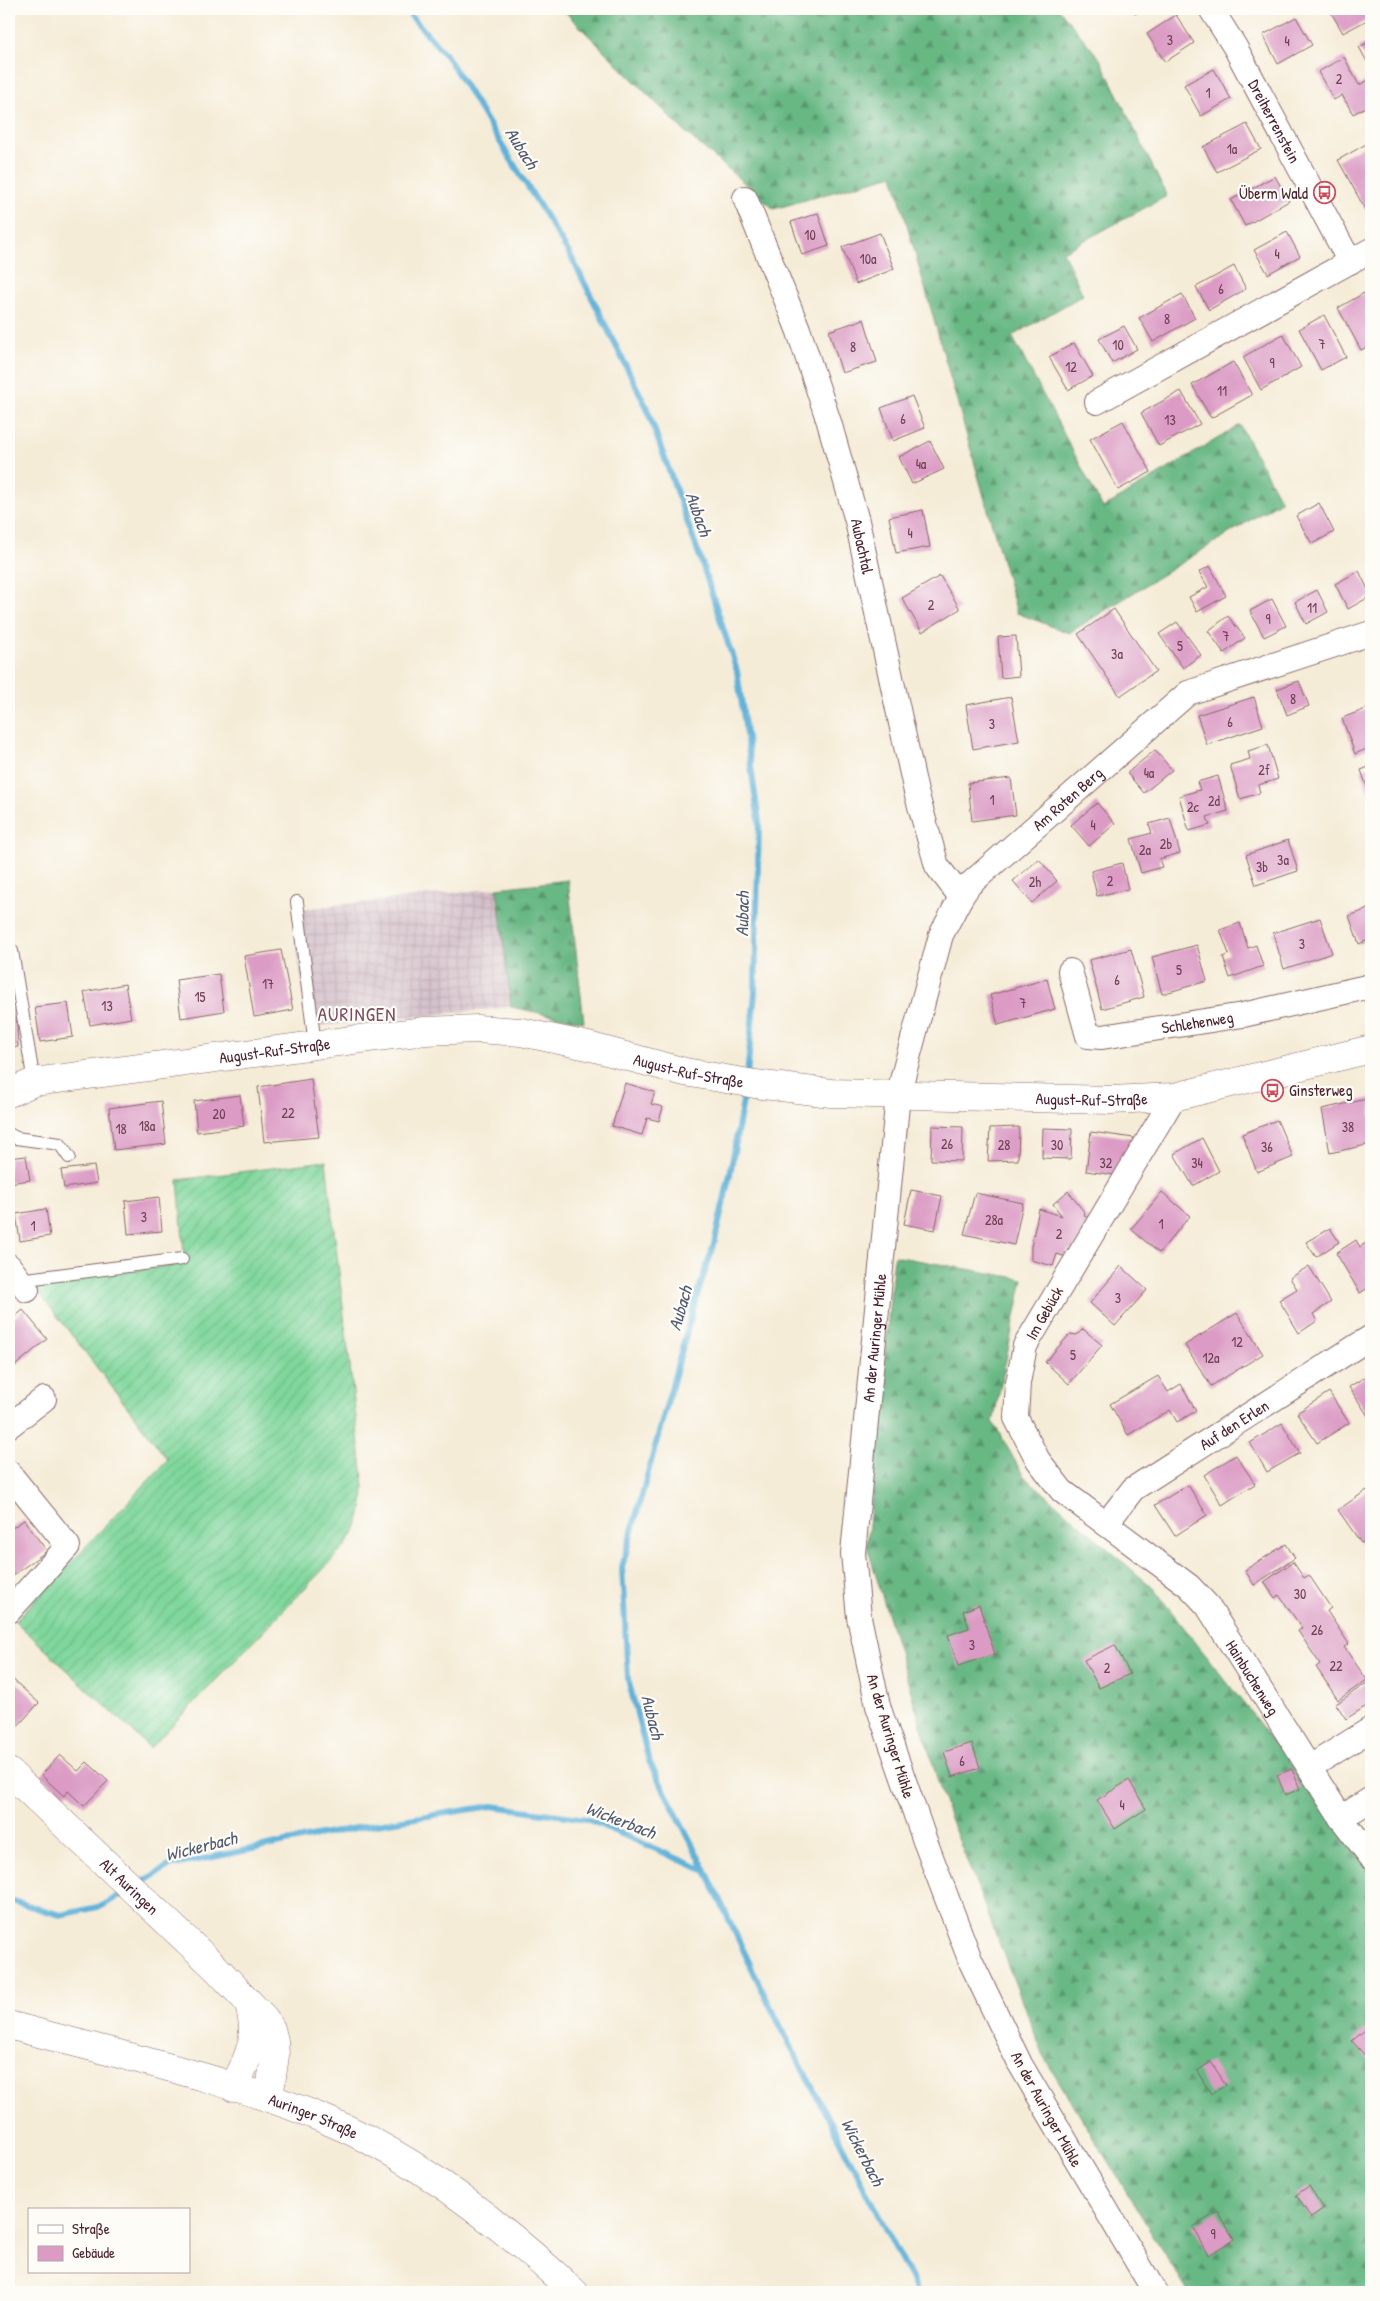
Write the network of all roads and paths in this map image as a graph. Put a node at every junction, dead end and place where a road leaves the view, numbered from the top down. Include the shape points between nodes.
1 (1210, 9) edge
2 (745, 198) dead end
3 (1371, 250) edge
4 (1350, 262) junction
5 (1097, 402) dead end
6 (1371, 636) edge
7 (961, 897) junction
8 (297, 902) dead end
9 (12, 951) dead end
10 (1070, 970) dead end
11 (1371, 986) edge
12 (315, 1045) junction
13 (1371, 1049) edge
14 (34, 1082) junction
15 (9, 1093) edge
16 (898, 1095) junction
17 (1174, 1098) junction
18 (9, 1134) edge
19 (69, 1157) dead end
20 (182, 1259) dead end
21 (18, 1279) edge
22 (1371, 1337) edge
23 (44, 1399) dead end
24 (9, 1426) edge
25 (9, 1473) edge
26 (1106, 1524) junction
27 (9, 1611) edge
28 (1371, 1729) edge
29 (1310, 1767) junction
30 (9, 1772) edge
31 (1371, 1800) edge
32 (1341, 1818) junction
33 (1371, 1857) edge
34 (249, 2004) junction
35 (9, 2025) edge
36 (234, 2088) junction
37 (269, 2098) junction
38 (574, 2292) edge
39 (1155, 2292) edge

1 - 4 street, Dreiherrenstein via 1235,47
2 - 7 street, Aubachtal via 798,328 829,422 857,521 916,792 937,866
3 - 4 street
4 - 5 street
6 - 7 street, Am Roten Berg via 1188,693 969,885
7 - 16 street, Am Roten Berg via 941,935
8 - 12 lane
9 - 14 lane
10 - 11 street, Schlehenweg via 1088,1036 1102,1037 1243,1015
12 - 14 street, August-Ruf-Straße
12 - 16 street, August-Ruf-Straße via 425,1031 476,1029 522,1032 685,1072 743,1082 831,1093
13 - 17 street, August-Ruf-Straße
14 - 15 street, August-Ruf-Straße
16 - 17 street, August-Ruf-Straße via 1111,1100
16 - 39 street, An der Auringer Mühle via 853,1553 859,1618 878,1706 971,1962 1020,2064
17 - 26 street, Im Gebück via 1025,1346 1018,1383 1016,1418 1038,1460 1062,1490
18 - 19 lane via 16,1138 60,1144
20 - 21 lane
22 - 26 street, Auf den Erlen via 1133,1489
23 - 24 street
25 - 27 street via 68,1546
26 - 29 street, Hainbuchenweg via 1189,1586 1207,1605
28 - 29 street
29 - 32 street, Hainbuchenweg
30 - 34 street, Alt Auringen via 216,1968
31 - 32 street
32 - 33 street, Hainbuchenweg
34 - 36 street, Alt Auringen via 254,2039
34 - 37 street, Alt Auringen via 261,2014 274,2041
35 - 36 street, Auringer Straße
36 - 37 street, Auringer Straße
37 - 38 street, Auringer Straße via 325,2119 428,2176 524,2246

